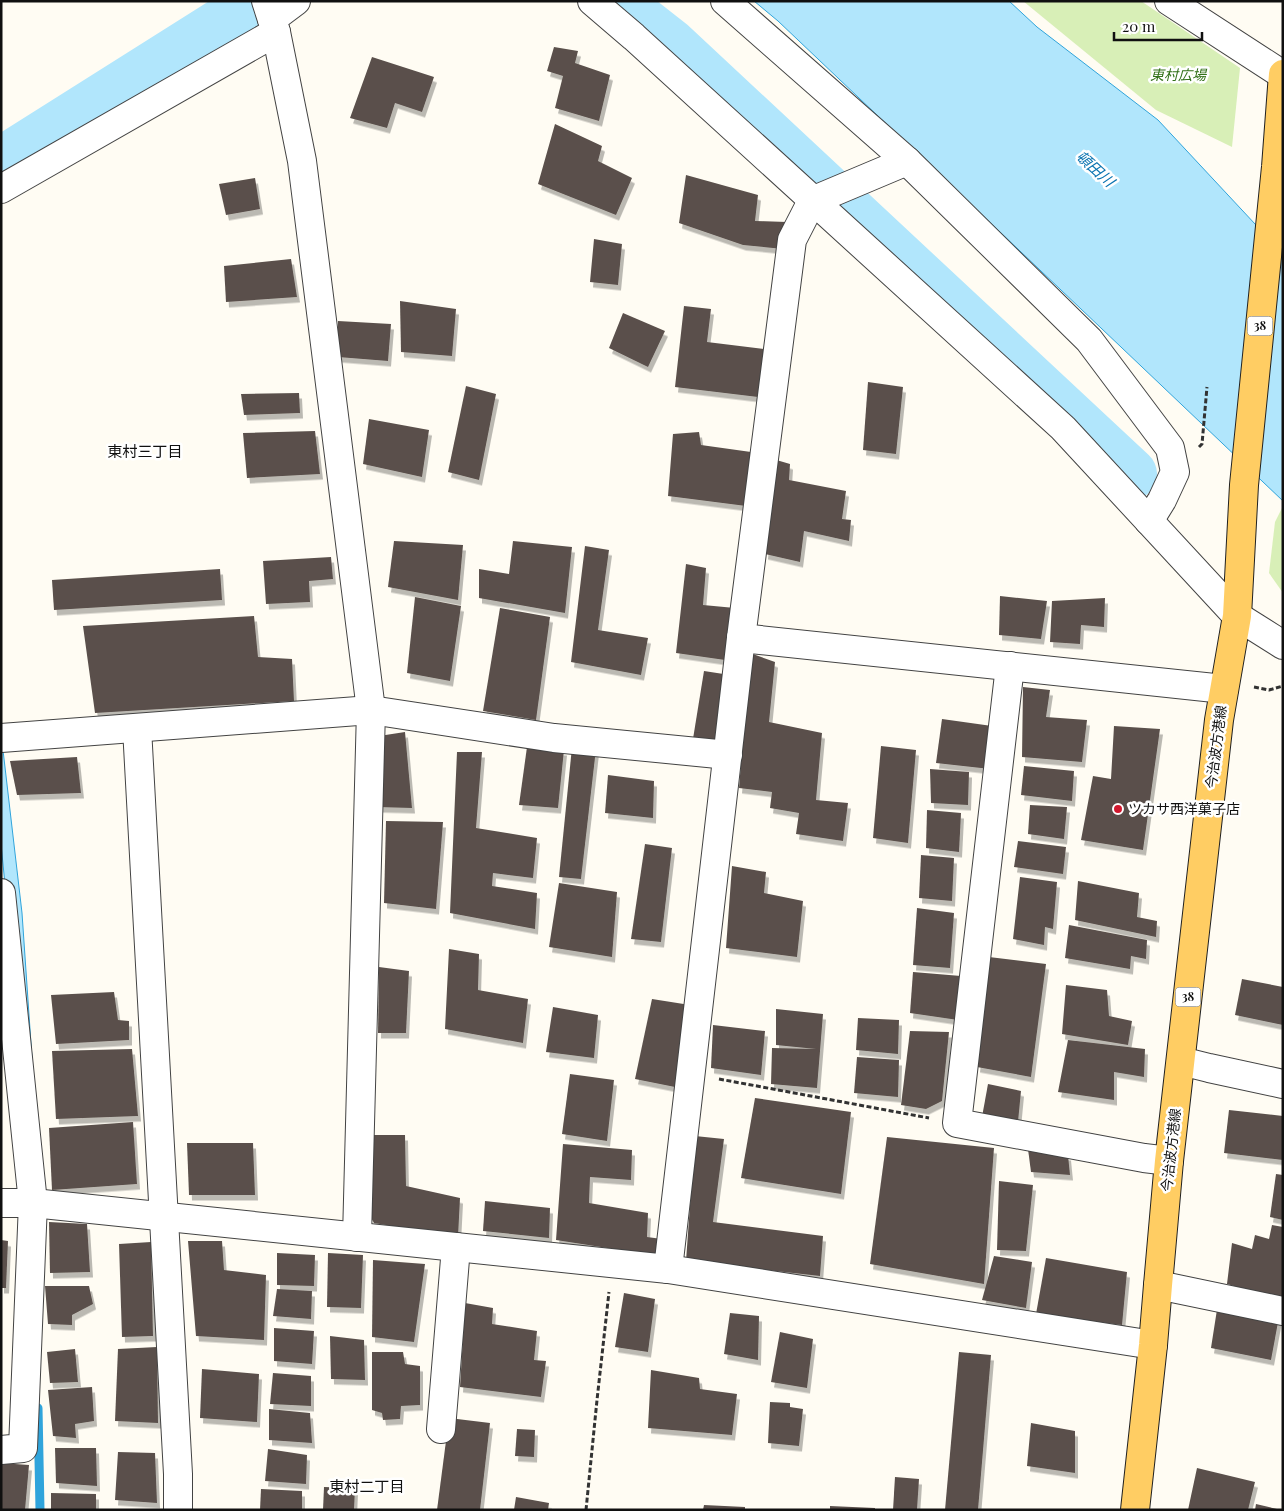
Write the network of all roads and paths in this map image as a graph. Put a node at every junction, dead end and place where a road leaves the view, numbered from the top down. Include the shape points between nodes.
1 (296, 1) edge
2 (592, 1) edge
3 (725, 1) edge
4 (1169, 1) edge
5 (271, 18) edge
6 (1283, 74) edge
7 (907, 161) junction
8 (1, 189) edge
9 (812, 201) junction
10 (1207, 387) dead end
11 (1175, 472) junction
12 (1149, 520) junction
13 (1237, 616) junction
14 (741, 638) junction
15 (1283, 645) edge
16 (1010, 666) junction
17 (1283, 686) edge
18 (1236, 687) junction
19 (371, 710) junction
20 (137, 728) junction
21 (1, 738) edge
22 (728, 755) junction
23 (1, 893) edge
24 (1181, 1061) junction
25 (691, 1074) junction
26 (1283, 1084) edge
27 (957, 1123) junction
28 (1169, 1161) junction
29 (1, 1203) edge
30 (33, 1203) junction
31 (163, 1217) junction
32 (358, 1237) junction
33 (456, 1248) junction
34 (612, 1264) junction
35 (668, 1269) junction
36 (1158, 1284) junction
37 (1283, 1310) edge
38 (1153, 1345) junction
39 (441, 1429) dead end
40 (1, 1450) edge
41 (178, 1510) edge
42 (586, 1510) edge
43 (1135, 1510) edge

1 - 5 street
2 - 9 street
3 - 7 street
4 - 6 street
5 - 8 street
5 - 19 street via 302,161
6 - 13 main road, 今治波方港線 / 38 via 1244,485
7 - 9 street
7 - 11 street via 1089,340 1170,448
9 - 12 street via 1063,428
9 - 14 street via 792,240
10 - 11 path via 1202,444
11 - 12 street
12 - 13 street
13 - 15 street
13 - 18 main road, 今治波方港線 / 38
14 - 16 street
14 - 22 street
16 - 18 street
16 - 27 street
17 - 18 path via 1269,690
18 - 24 main road, 今治波方港線 / 38
19 - 20 street
19 - 22 street via 554,738
19 - 32 street
20 - 21 street
20 - 31 street
22 - 25 street
23 - 30 street
24 - 26 street
24 - 28 main road, 今治波方港線 / 38
25 - 27 path
25 - 35 street
27 - 28 street
28 - 36 main road, 今治波方港線 / 38
29 - 30 street
30 - 31 street
30 - 40 street via 23,1448
31 - 32 street
31 - 41 street
32 - 33 street
33 - 34 street
33 - 39 street
34 - 35 street
34 - 42 path
35 - 38 street
36 - 37 street
36 - 38 main road, 今治波方港線 / 38
38 - 43 main road, 今治波方港線 / 38

